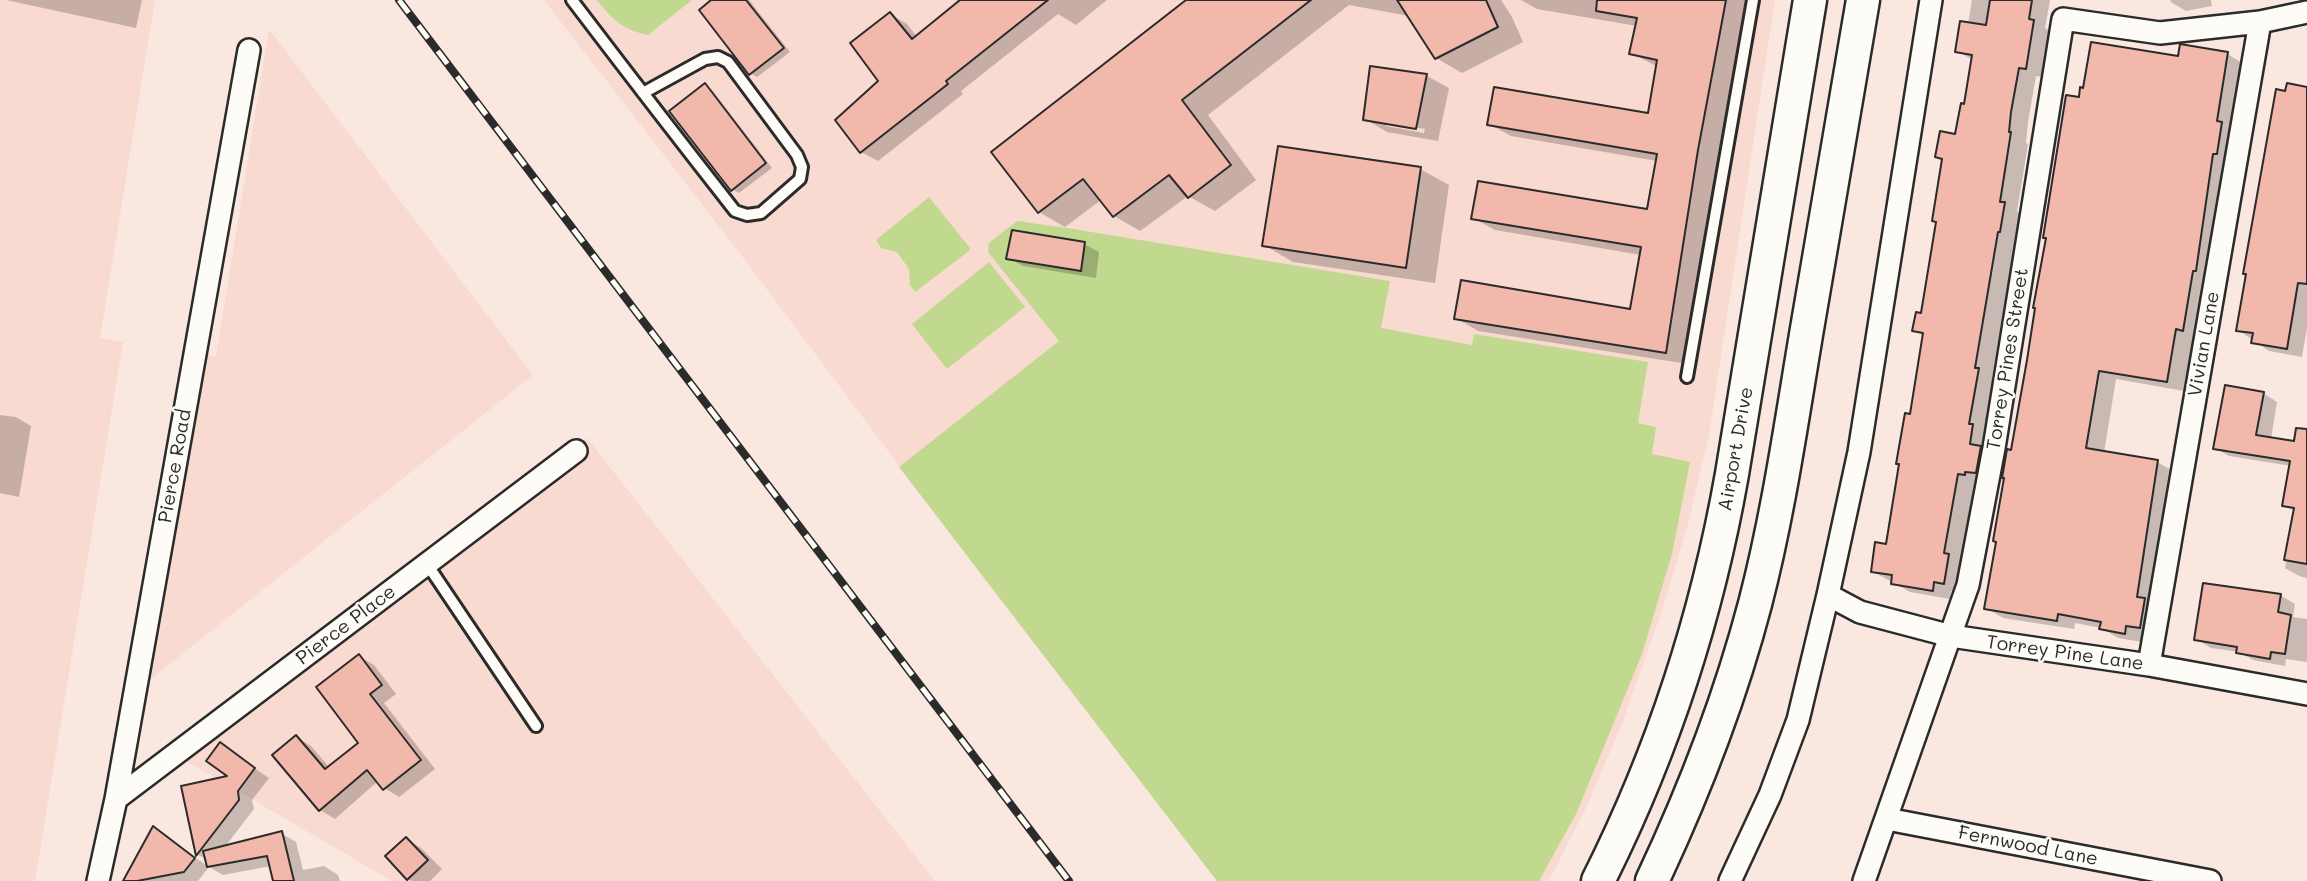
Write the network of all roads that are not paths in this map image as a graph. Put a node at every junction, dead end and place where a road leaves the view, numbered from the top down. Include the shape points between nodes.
1 (572, 0) edge
2 (1754, 0) edge
3 (1810, 0) edge
4 (1863, 0) edge
5 (1931, 0) edge
6 (2064, 9) edge
7 (2307, 12) edge
8 (2260, 22) junction
9 (249, 50) dead end
10 (643, 93) junction
11 (1687, 377) dead end
12 (576, 452) dead end
13 (427, 564) junction
14 (1828, 596) junction
15 (1951, 636) junction
16 (2149, 666) junction
17 (2307, 694) edge
18 (536, 726) dead end
19 (116, 799) junction
20 (1887, 819) junction
21 (98, 881) edge
22 (1598, 881) edge
23 (1652, 881) edge
24 (1730, 881) edge
25 (1864, 881) edge
26 (2210, 881) edge

1 - 10 lane
2 - 11 lane
3 - 22 main road, Airport Drive via 1717,550 1677,694 1650,769
4 - 23 main road via 1763,571 1714,734
5 - 14 street via 1859,452
6 - 8 street, Torrey Pines Street via 2160,33
6 - 15 street, Torrey Pines Street via 1994,448 1968,585
7 - 8 street, Torrey Pines Street
8 - 16 street, Vivian Lane
9 - 19 street, Pierce Road
10 - 10 lane via 735,211 761,213 800,179 797,155 728,61 705,59
12 - 13 street, Pierce Place
13 - 18 lane
13 - 19 street, Pierce Place
14 - 15 street, Torrey Pine Lane via 1860,612
14 - 24 street via 1798,720
15 - 16 street, Torrey Pine Lane
15 - 20 street, Torrey Pines Street
16 - 17 street, Torrey Pine Lane
19 - 21 street, Pierce Road
20 - 25 street, Torrey Pines Street
20 - 26 street, Fernwood Lane

